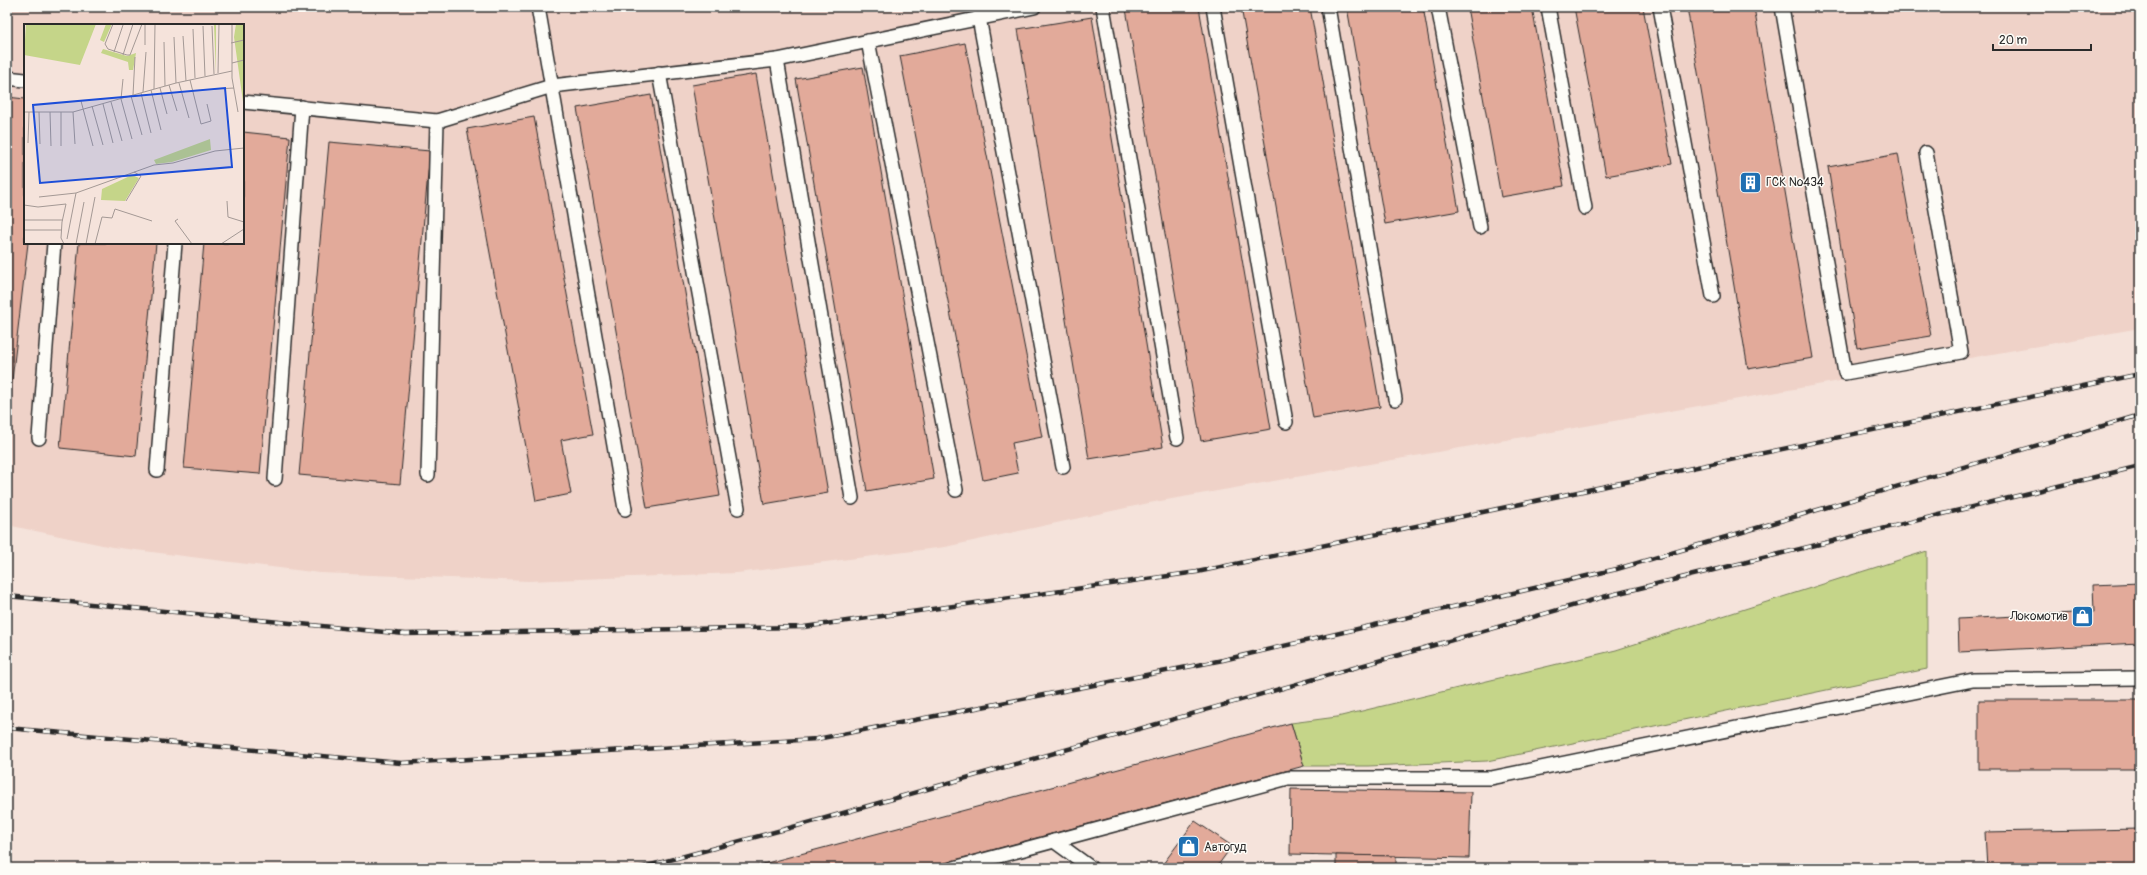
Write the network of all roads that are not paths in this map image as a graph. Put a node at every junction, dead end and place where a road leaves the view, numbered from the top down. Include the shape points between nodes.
1 (538, 7) edge
2 (1034, 7) edge
3 (1103, 7) edge
4 (1213, 7) edge
5 (1328, 7) edge
6 (1438, 7) edge
7 (1548, 7) edge
8 (1660, 7) edge
9 (1782, 7) edge
10 (980, 13) edge
11 (868, 41) junction
12 (777, 60) junction
13 (659, 73) junction
14 (7, 78) edge
15 (24, 80) edge
16 (552, 86) junction
17 (244, 102) edge
18 (302, 107) junction
19 (437, 121) junction
20 (1926, 153) dead end
21 (1585, 208) dead end
22 (1480, 227) dead end
23 (54, 244) edge
24 (175, 244) edge
25 (1713, 296) dead end
26 (1395, 399) dead end
27 (1286, 422) dead end
28 (39, 438) dead end
29 (1178, 438) dead end
30 (1063, 467) dead end
31 (157, 470) dead end
32 (428, 475) dead end
33 (275, 479) dead end
34 (956, 490) dead end
35 (852, 498) dead end
36 (738, 508) dead end
37 (625, 509) dead end
38 (2140, 678) edge
39 (1054, 841) junction
40 (954, 868) edge
41 (1091, 868) edge

1 - 16 lane
2 - 10 lane
3 - 29 lane
4 - 27 lane
5 - 26 lane
6 - 22 lane
7 - 21 lane
8 - 25 lane
9 - 20 lane via 1844,373 1961,352
10 - 11 lane
10 - 30 lane
11 - 12 lane
11 - 34 lane
12 - 13 lane
12 - 35 lane
13 - 16 lane
13 - 36 lane
14 - 15 lane
16 - 19 lane
16 - 37 lane
17 - 18 lane
18 - 19 lane
18 - 33 lane
19 - 32 lane
23 - 28 lane
24 - 31 lane
38 - 39 lane via 1973,680 1491,778 1288,778
39 - 40 lane
39 - 41 lane

